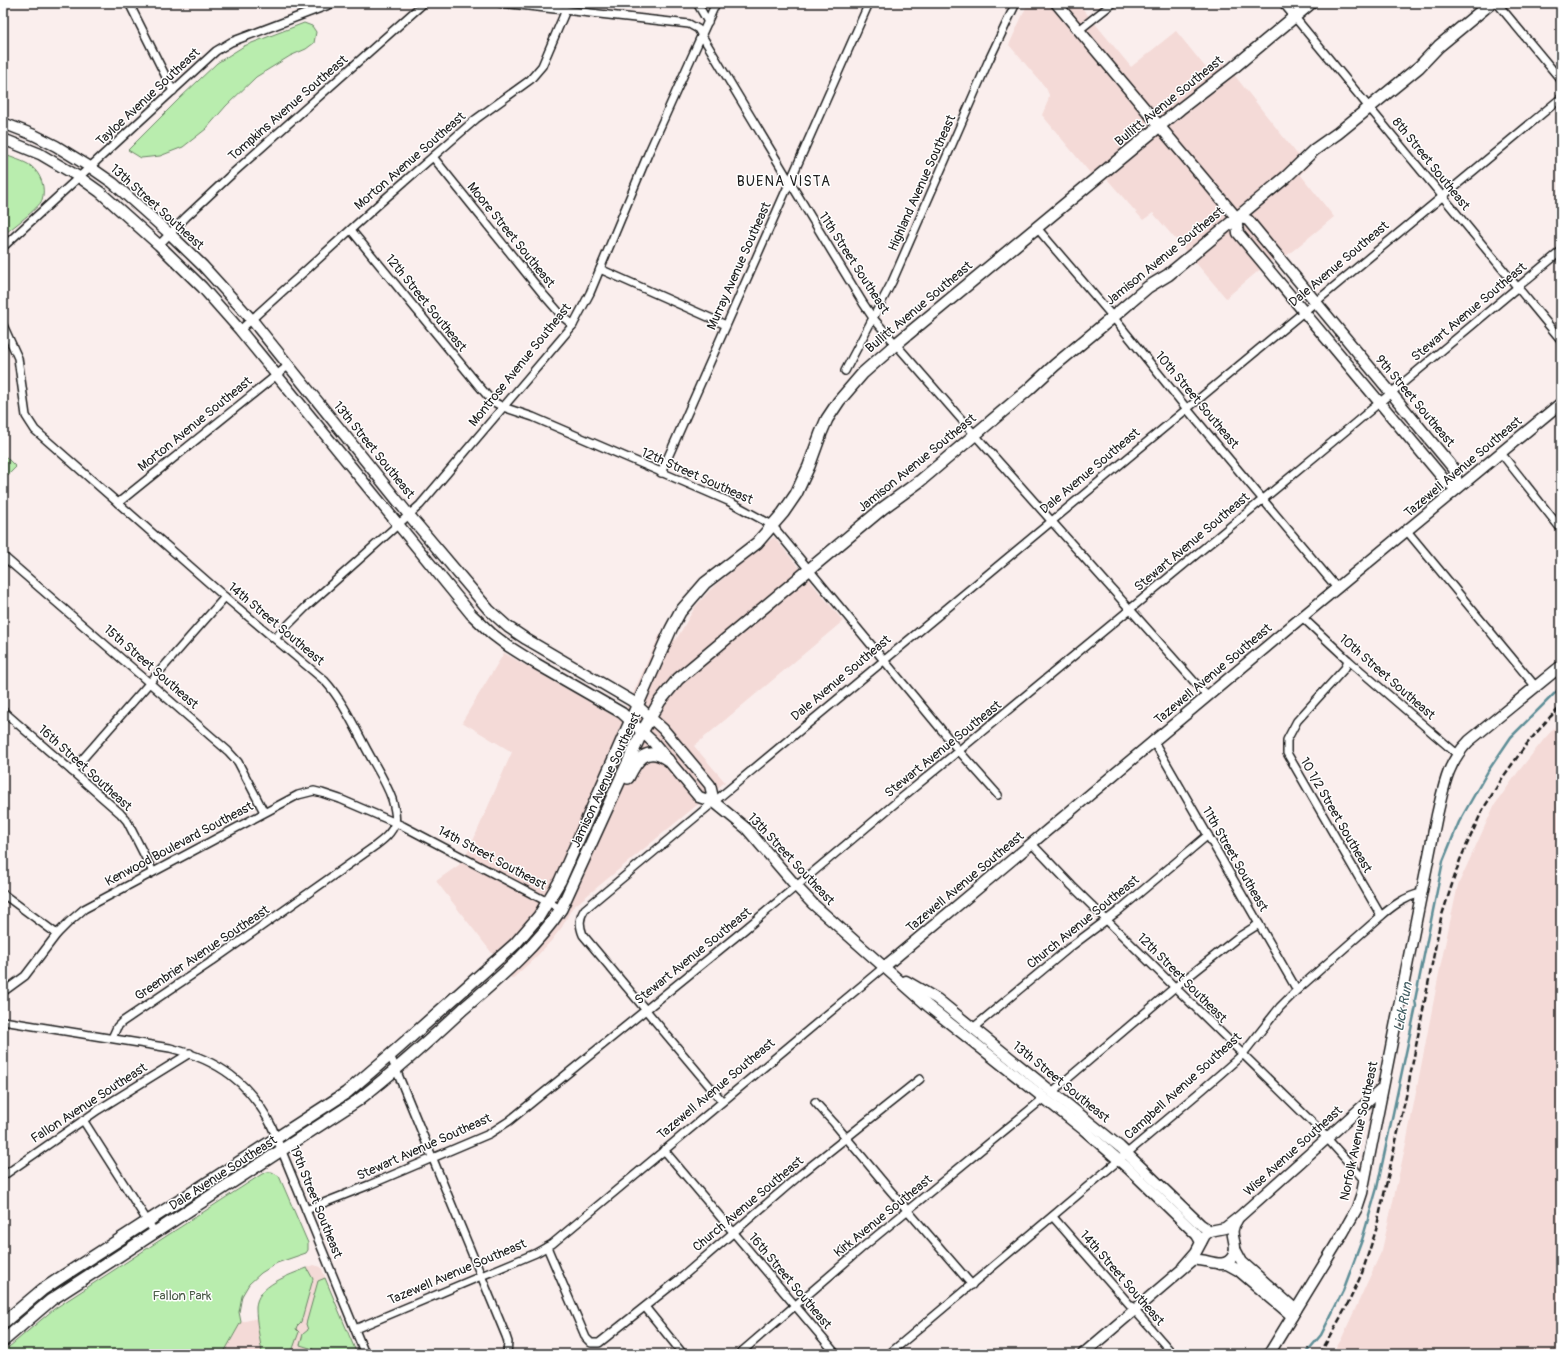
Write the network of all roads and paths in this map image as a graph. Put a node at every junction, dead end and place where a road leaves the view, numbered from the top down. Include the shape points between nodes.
1 (129, 3) edge
2 (334, 3) edge
3 (424, 3) edge
4 (500, 3) edge
5 (697, 3) edge
6 (716, 3) edge
7 (869, 3) edge
8 (1016, 3) edge
9 (1056, 3) edge
10 (1113, 3) edge
11 (1283, 3) edge
12 (1311, 3) edge
13 (1491, 3) edge
14 (1496, 3) edge
15 (566, 10) junction
16 (1295, 16) junction
17 (708, 22) junction
18 (1079, 30) junction
19 (702, 36) junction
20 (1561, 80) edge
21 (173, 90) junction
22 (1561, 98) edge
23 (1369, 107) junction
24 (3, 123) edge
25 (1160, 126) junction
26 (3, 139) edge
27 (433, 157) junction
28 (90, 167) junction
29 (79, 177) junction
30 (790, 183) junction
31 (1443, 196) junction
32 (1236, 217) junction
33 (1037, 228) junction
34 (351, 230) junction
35 (170, 234) junction
36 (159, 245) junction
37 (3, 246) edge
38 (1561, 251) edge
39 (600, 269) junction
40 (1518, 287) junction
41 (1316, 302) junction
42 (1304, 312) junction
43 (1113, 316) junction
44 (874, 318) junction
45 (252, 320) junction
46 (3, 325) edge
47 (573, 325) junction
48 (726, 325) junction
49 (240, 330) junction
50 (1561, 340) edge
51 (896, 344) junction
52 (289, 365) junction
53 (845, 371) dead end
54 (276, 375) junction
55 (1391, 393) junction
56 (1379, 402) junction
57 (1561, 403) edge
58 (503, 407) junction
59 (1187, 409) junction
60 (975, 435) junction
61 (1500, 453) junction
62 (661, 473) junction
63 (1458, 487) junction
64 (1263, 499) junction
65 (118, 503) junction
66 (409, 515) junction
67 (1051, 521) junction
68 (398, 524) junction
69 (772, 525) junction
70 (1561, 529) edge
71 (1407, 531) junction
72 (3, 556) edge
73 (809, 570) junction
74 (1337, 588) junction
75 (225, 597) junction
76 (1129, 609) junction
77 (1302, 617) junction
78 (274, 638) junction
79 (884, 660) junction
80 (1348, 660) junction
81 (1561, 666) edge
82 (150, 682) junction
83 (1536, 687) junction
84 (1207, 696) junction
85 (637, 706) junction
86 (3, 711) edge
87 (650, 718) junction
88 (631, 721) junction
89 (642, 732) junction
90 (1154, 740) junction
91 (959, 751) junction
92 (1457, 754) junction
93 (668, 760) junction
94 (72, 771) junction
95 (998, 795) dead end
96 (610, 802) junction
97 (714, 802) junction
98 (264, 812) junction
99 (395, 822) junction
100 (1208, 835) junction
101 (1032, 844) junction
102 (154, 872) junction
103 (796, 886) junction
104 (1421, 893) junction
105 (3, 894) edge
106 (548, 902) junction
107 (561, 909) junction
108 (1381, 916) junction
109 (1106, 920) junction
110 (1259, 924) junction
111 (57, 934) junction
112 (884, 967) junction
113 (1174, 988) junction
114 (1297, 990) junction
115 (3, 992) edge
116 (443, 1008) joint
117 (646, 1010) junction
118 (452, 1020) joint
119 (3, 1021) edge
120 (973, 1028) junction
121 (112, 1038) junction
122 (190, 1053) junction
123 (390, 1055) junction
124 (1242, 1055) junction
125 (396, 1069) junction
126 (920, 1080) dead end
127 (1382, 1089) junction
128 (1048, 1095) junction
129 (722, 1101) junction
130 (815, 1102) dead end
131 (83, 1120) junction
132 (277, 1138) junction
133 (848, 1138) junction
134 (1326, 1139) junction
135 (664, 1150) junction
136 (282, 1151) junction
137 (1124, 1157) junction
138 (433, 1158) junction
139 (3, 1176) edge
140 (1365, 1180) junction
141 (306, 1210) junction
142 (908, 1210) junction
143 (1053, 1217) junction
144 (1239, 1217) junction
145 (147, 1222) junction
146 (1214, 1230) junction
147 (155, 1233) junction
148 (733, 1233) junction
149 (1200, 1244) junction
150 (1234, 1244) junction
151 (547, 1247) junction
152 (1209, 1262) junction
153 (1220, 1264) junction
154 (1183, 1267) junction
155 (482, 1276) junction
156 (972, 1285) junction
157 (794, 1305) junction
158 (645, 1307) junction
159 (1133, 1310) junction
160 (1294, 1313) junction
161 (3, 1323) edge
162 (355, 1329) junction
163 (3, 1340) edge
164 (365, 1354) edge
165 (507, 1354) edge
166 (683, 1354) edge
167 (739, 1354) edge
168 (836, 1354) edge
169 (890, 1354) edge
170 (1083, 1354) edge
171 (1173, 1354) edge
172 (1269, 1354) edge

1 - 21 street
2 - 21 street, Tayloe Avenue Southeast via 231,42 205,60
3 - 35 street, Tompkins Avenue Southeast via 233,173
4 - 15 street
5 - 17 street
6 - 17 street, Montrose Avenue Southeast
7 - 30 street, Murray Avenue Southeast
8 - 44 street, Highland Avenue Southeast
9 - 18 street, 9th Street Southeast
10 - 18 street
11 - 16 street, 8th Street Southeast
12 - 16 main road, Bullitt Avenue Southeast
13 - 23 main road, Jamison Avenue Southeast
14 - 20 street
15 - 19 street via 688,24 694,26
15 - 27 street, Morton Avenue Southeast via 537,73 476,119
16 - 23 street, 8th Street Southeast
16 - 25 main road, Bullitt Avenue Southeast
17 - 19 street, Montrose Avenue Southeast
18 - 25 street, 9th Street Southeast
19 - 30 street, 11th Street Southeast
19 - 39 street, Montrose Avenue Southeast via 648,154
21 - 28 street, Tayloe Avenue Southeast
22 - 31 street, Dale Avenue Southeast
23 - 31 street, 8th Street Southeast
23 - 32 main road, Jamison Avenue Southeast
24 - 28 street, 13th Street Southeast via 56,146
25 - 32 street, 9th Street Southeast
25 - 33 main road, Bullitt Avenue Southeast
26 - 29 street, 13th Street Southeast via 40,154
27 - 34 street, Morton Avenue Southeast
27 - 47 street, Moore Street Southeast via 543,294
28 - 29 street, Tayloe Avenue Southeast
28 - 35 street, 13th Street Southeast via 123,191
29 - 36 street, 13th Street Southeast via 100,192
29 - 37 street, Tayloe Avenue Southeast
30 - 44 street, 11th Street Southeast
30 - 48 street, Murray Avenue Southeast
31 - 40 street, 8th Street Southeast
31 - 41 street, Dale Avenue Southeast
32 - 41 street, 9th Street Southeast via 1248,220
32 - 42 street, 9th Street Southeast via 1238,233
32 - 43 main road, Jamison Avenue Southeast
33 - 43 street, 10th Street Southeast
33 - 51 main road, Bullitt Avenue Southeast
34 - 45 street, Morton Avenue Southeast
34 - 58 street, 12th Street Southeast via 479,386 492,401
35 - 36 street, Tompkins Avenue Southeast
35 - 45 street, 13th Street Southeast
36 - 49 street, 13th Street Southeast via 202,287
38 - 40 street, Stewart Avenue Southeast
39 - 47 street, Montrose Avenue Southeast
39 - 48 street
40 - 50 street, 8th Street Southeast
40 - 55 street, Stewart Avenue Southeast
41 - 42 street, Dale Avenue Southeast
41 - 55 street, 9th Street Southeast
42 - 56 street, 9th Street Southeast
42 - 59 street, Dale Avenue Southeast
43 - 59 street, 10th Street Southeast
43 - 60 main road, Jamison Avenue Southeast
44 - 51 street, 11th Street Southeast
44 - 53 street, Highland Avenue Southeast
45 - 49 street, Morton Avenue Southeast
45 - 52 street, 13th Street Southeast
46 - 65 street, 14th Street Southeast via 18,358 24,407 30,423
47 - 58 street, Montrose Avenue Southeast
48 - 62 street, Murray Avenue Southeast
49 - 54 street, 13th Street Southeast
51 - 60 street, 11th Street Southeast
51 - 69 main road, Bullitt Avenue Southeast via 863,372 839,401 827,419 796,494
52 - 54 street, Morton Avenue Southeast
52 - 66 street, 13th Street Southeast
54 - 65 street, Morton Avenue Southeast
54 - 68 street, 13th Street Southeast
55 - 56 street, Stewart Avenue Southeast
55 - 63 street, 9th Street Southeast via 1456,471
56 - 63 street, 9th Street Southeast via 1447,483
56 - 64 street, Stewart Avenue Southeast
57 - 61 street, Tazewell Avenue Southeast
58 - 62 street, 12th Street Southeast via 533,417
58 - 66 street, Montrose Avenue Southeast
59 - 64 street, 10th Street Southeast
59 - 67 street, Dale Avenue Southeast
60 - 67 street, 11th Street Southeast
60 - 73 main road, Jamison Avenue Southeast
61 - 63 street, Tazewell Avenue Southeast
61 - 70 street
62 - 69 street, 12th Street Southeast via 728,501
63 - 71 street, Tazewell Avenue Southeast
64 - 74 street, 10th Street Southeast
64 - 76 street, Stewart Avenue Southeast
65 - 75 street, 14th Street Southeast
66 - 68 street, Montrose Avenue Southeast
66 - 85 street, 13th Street Southeast via 489,610 508,627
67 - 76 street, 11th Street Southeast
67 - 79 street, Dale Avenue Southeast
68 - 78 street, Montrose Avenue Southeast
68 - 88 street, 13th Street Southeast via 456,596 492,634 535,663 622,712
69 - 73 street, 12th Street Southeast
69 - 85 main road, Bullitt Avenue Southeast via 757,543 706,583 680,612
71 - 74 street, Tazewell Avenue Southeast
71 - 83 street
72 - 82 street, 15th Street Southeast
73 - 79 street, 12th Street Southeast
73 - 87 main road, Jamison Avenue Southeast via 678,679
74 - 77 street, Tazewell Avenue Southeast
75 - 78 street, 14th Street Southeast
75 - 82 street
76 - 84 street, 11th Street Southeast
76 - 91 street, Stewart Avenue Southeast
77 - 80 street, 10th Street Southeast
77 - 84 street, Tazewell Avenue Southeast
78 - 99 street, 14th Street Southeast via 333,689 388,789 395,811
79 - 91 street, 12th Street Southeast
79 - 97 street, Dale Avenue Southeast
80 - 92 street, 10th Street Southeast
80 - 108 street, 10 1/2 Street Southeast via 1345,668 1291,730 1287,740 1287,754
81 - 83 street
82 - 94 street
82 - 98 street, 15th Street Southeast via 235,758
83 - 92 street via 1469,741
84 - 90 street, Tazewell Avenue Southeast
85 - 87 street, 13th Street Southeast
85 - 88 main road, Jamison Avenue Southeast
86 - 94 street, 16th Street Southeast
87 - 89 main road, Jamison Avenue Southeast
87 - 97 street, 13th Street Southeast via 663,729 710,785
88 - 89 street, 13th Street Southeast
88 - 106 main road, Jamison Avenue Southeast via 560,881
89 - 93 street, 13th Street Southeast
89 - 96 main road, Jamison Avenue Southeast
90 - 100 street, 11th Street Southeast
90 - 101 street, Tazewell Avenue Southeast
91 - 95 street, 12th Street Southeast
91 - 103 street, Stewart Avenue Southeast
92 - 104 street via 1446,776
93 - 96 main road via 657,754 642,757 634,766 624,787
93 - 97 street, 13th Street Southeast via 699,797
94 - 102 street, 16th Street Southeast via 124,818
96 - 107 main road, Jamison Avenue Southeast
97 - 103 street, 13th Street Southeast via 747,829
97 - 117 street, Dale Avenue Southeast via 587,906 582,914 580,922 583,934
98 - 99 street, Kenwood Boulevard Southeast via 298,795 314,791
98 - 102 street, Kenwood Boulevard Southeast
99 - 106 street, 14th Street Southeast
99 - 121 street, Greenbrier Avenue Southeast via 386,838 122,1022
100 - 109 street, Church Avenue Southeast
100 - 110 street, 11th Street Southeast
101 - 109 street, 12th Street Southeast
101 - 112 street, Tazewell Avenue Southeast
102 - 111 street, Kenwood Boulevard Southeast via 84,909
103 - 112 street, 13th Street Southeast
103 - 117 street, Stewart Avenue Southeast
104 - 108 street, Campbell Avenue Southeast via 1405,898
104 - 127 street, Norfolk Avenue Southeast
105 - 111 street
106 - 107 street, 14th Street Southeast
106 - 116 main road, Jamison Avenue Southeast via 515,944
107 - 118 main road, Jamison Avenue Southeast via 536,943
108 - 114 street, Campbell Avenue Southeast
109 - 113 street, 12th Street Southeast
109 - 120 street, Church Avenue Southeast
110 - 113 street, Kirk Avenue Southeast via 1237,938
110 - 114 street, 11th Street Southeast
111 - 115 street, Kenwood Boulevard Southeast via 25,976
112 - 120 street, 13th Street Southeast via 937,999
112 - 128 street, 13th Street Southeast via 928,1006
112 - 129 street, Tazewell Avenue Southeast
113 - 124 street, 12th Street Southeast
113 - 128 street, Kirk Avenue Southeast
114 - 124 street, Campbell Avenue Southeast
116 - 123 main road, Dale Avenue Southeast
117 - 129 street
117 - 138 street, Stewart Avenue Southeast via 509,1122 489,1134
118 - 125 main road, Dale Avenue Southeast
119 - 121 street
120 - 128 street, 13th Street Southeast
121 - 122 street, 19th Street Southeast
122 - 131 street, Fallon Avenue Southeast
122 - 132 street, 19th Street Southeast via 219,1067 253,1095 264,1110
123 - 125 street
123 - 132 main road, Dale Avenue Southeast via 346,1093
124 - 134 street, 12th Street Southeast via 1317,1127
124 - 137 street, Campbell Avenue Southeast
125 - 136 main road, Dale Avenue Southeast via 357,1101
125 - 138 street
126 - 133 street, Church Avenue Southeast
127 - 134 street, Wise Avenue Southeast
127 - 140 street, Norfolk Avenue Southeast
128 - 137 street, 13th Street Southeast
128 - 142 street, Kirk Avenue Southeast
129 - 135 street, Tazewell Avenue Southeast
130 - 133 street
131 - 139 street, Fallon Avenue Southeast
131 - 145 street
132 - 136 street, 19th Street Southeast
132 - 145 main road, Dale Avenue Southeast
133 - 142 street
133 - 148 street, Church Avenue Southeast via 801,1174
134 - 140 street, 12th Street Southeast
134 - 144 street, Wise Avenue Southeast
135 - 148 street, 16th Street Southeast
135 - 151 street, Tazewell Avenue Southeast
136 - 141 street, 19th Street Southeast
136 - 147 main road, Dale Avenue Southeast
137 - 143 street, Campbell Avenue Southeast
137 - 146 street, 13th Street Southeast via 1200,1225
137 - 149 street, 13th Street Southeast via 1197,1235
138 - 141 street, Stewart Avenue Southeast
138 - 155 street
140 - 160 street, Norfolk Avenue Southeast via 1353,1216
141 - 162 street, 19th Street Southeast
142 - 156 street
142 - 157 street, Kirk Avenue Southeast
143 - 156 street, Campbell Avenue Southeast
143 - 159 street, 14th Street Southeast
144 - 146 street, Wise Avenue Southeast via 1225,1228
144 - 150 street, Wise Avenue Southeast via 1232,1228
145 - 147 street
145 - 161 main road, Dale Avenue Southeast via 42,1290
146 - 149 street, Wise Avenue Southeast via 1205,1235
146 - 150 street via 1227,1232
147 - 163 main road, Dale Avenue Southeast via 51,1300
148 - 157 street, 16th Street Southeast
148 - 158 street, Church Avenue Southeast
149 - 152 street via 1204,1258
149 - 154 street, Wise Avenue Southeast
150 - 153 street, Wise Avenue Southeast via 1230,1260
150 - 160 street via 1242,1262
151 - 155 street, Tazewell Avenue Southeast
151 - 158 street, Church Avenue Southeast via 586,1338 591,1343 605,1340
152 - 153 street, Wise Avenue Southeast
152 - 154 street, Wise Avenue Southeast via 1197,1259
153 - 160 street via 1227,1264 1238,1270
154 - 159 street, Wise Avenue Southeast
155 - 162 street, Tazewell Avenue Southeast
155 - 165 street via 508,1342
156 - 169 street, Campbell Avenue Southeast
157 - 167 street, Kirk Avenue Southeast
157 - 168 street, 16th Street Southeast
158 - 166 street
159 - 170 street, Wise Avenue Southeast
159 - 171 street, 14th Street Southeast
160 - 172 street, Norfolk Avenue Southeast
162 - 164 street, 19th Street Southeast

